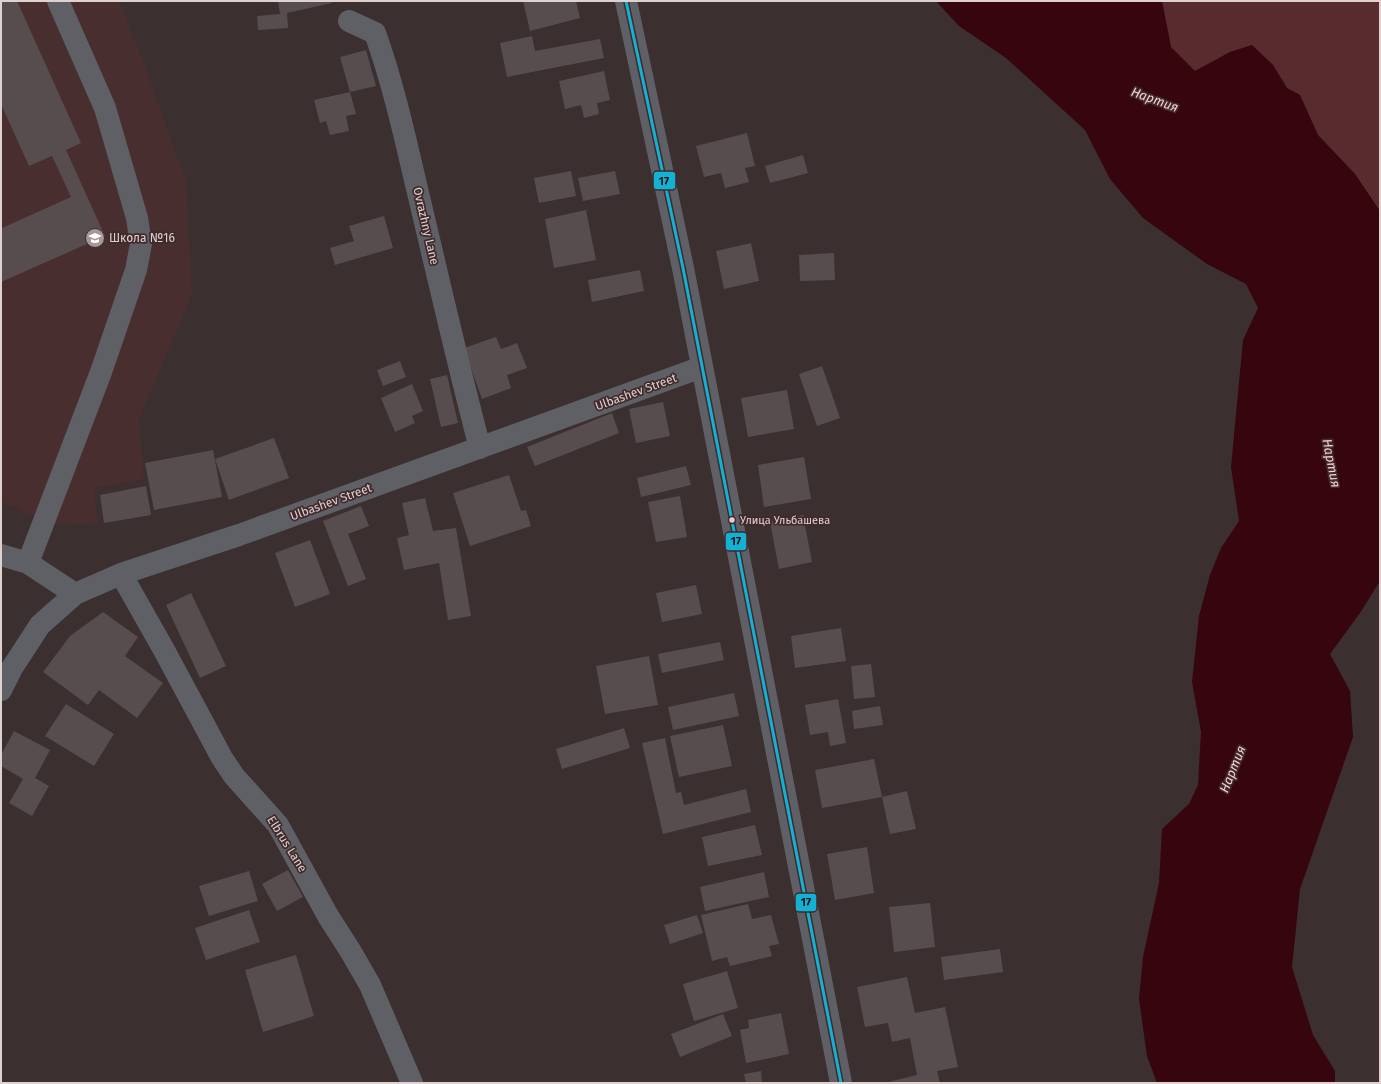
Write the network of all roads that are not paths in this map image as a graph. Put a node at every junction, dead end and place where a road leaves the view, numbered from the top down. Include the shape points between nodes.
1 (58, 1) edge
2 (626, 1) edge
3 (349, 21) dead end
4 (702, 367) junction
5 (480, 448) junction
6 (1, 555) edge
7 (28, 563) junction
8 (121, 574) junction
9 (74, 594) junction
10 (1, 690) edge
11 (412, 1083) edge
12 (841, 1083) edge

1 - 7 street via 105,108 138,218 141,244 136,270 101,372
2 - 4 street
3 - 5 street, Ovrazhny Lane via 375,33 384,59
4 - 5 street, Ulbashev Street
4 - 12 street
5 - 8 street, Ulbashev Street via 239,535
6 - 7 street
7 - 9 street
8 - 9 street, Ulbashev Street
8 - 11 street, Elbrus Lane via 222,758 234,776 278,825 328,916 370,985
9 - 10 street, Ulbashev Street via 40,625

